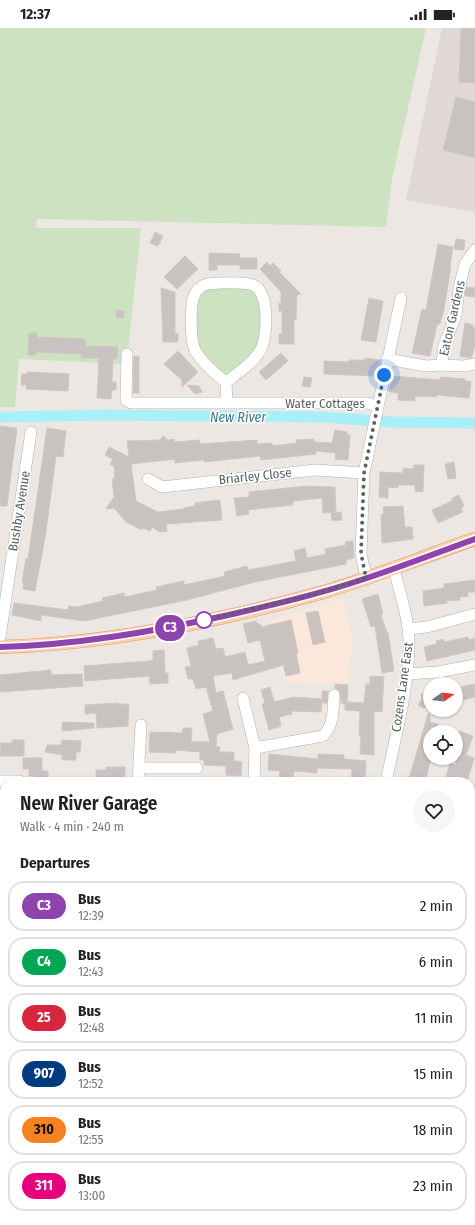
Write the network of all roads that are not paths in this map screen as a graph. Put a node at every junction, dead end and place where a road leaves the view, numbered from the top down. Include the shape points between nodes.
1 (475, 250) edge
2 (401, 298) dead end
3 (127, 354) dead end
4 (387, 360) junction
5 (475, 364) edge
6 (442, 365) junction
7 (226, 382) junction
8 (227, 403) junction
9 (377, 409) junction
10 (31, 432) dead end
11 (364, 473) junction
12 (148, 479) dead end
13 (475, 539) edge
14 (394, 569) junction
15 (366, 578) junction
16 (475, 614) edge
17 (408, 629) junction
18 (0, 637) edge
19 (0, 647) edge
20 (475, 665) edge
21 (406, 674) junction
22 (334, 695) dead end
23 (243, 698) dead end
24 (141, 725) dead end
25 (255, 748) junction
26 (139, 768) junction
27 (197, 768) dead end
28 (138, 777) edge
29 (254, 777) edge
30 (387, 777) edge

1 - 6 street, Eaton Gardens via 465,264 456,315 444,345
2 - 4 street
3 - 8 street, Water Cottages via 126,400 130,403
4 - 6 street, Eaton Gardens via 426,366
4 - 9 street
5 - 6 street, Eaton Gardens
7 - 7 street via 198,356 194,348 194,295 199,288 207,284 253,285 260,290 264,300 264,342 248,366
7 - 8 street
8 - 9 street, Water Cottages via 367,403
9 - 11 street
10 - 18 street, Bushby Avenue
11 - 12 street, Briarley Close via 315,470 162,487
11 - 15 street via 361,553
13 - 14 main road
14 - 15 main road
14 - 17 street, Cozens Lane East
15 - 19 main road via 300,598 179,626 102,640
16 - 17 street via 427,627
17 - 21 street, Cozens Lane East
20 - 21 street via 433,673
21 - 30 street, Cozens Lane East
22 - 25 street via 333,719 330,729 323,736
23 - 25 street
24 - 26 street
25 - 29 street
26 - 27 street
26 - 28 street

